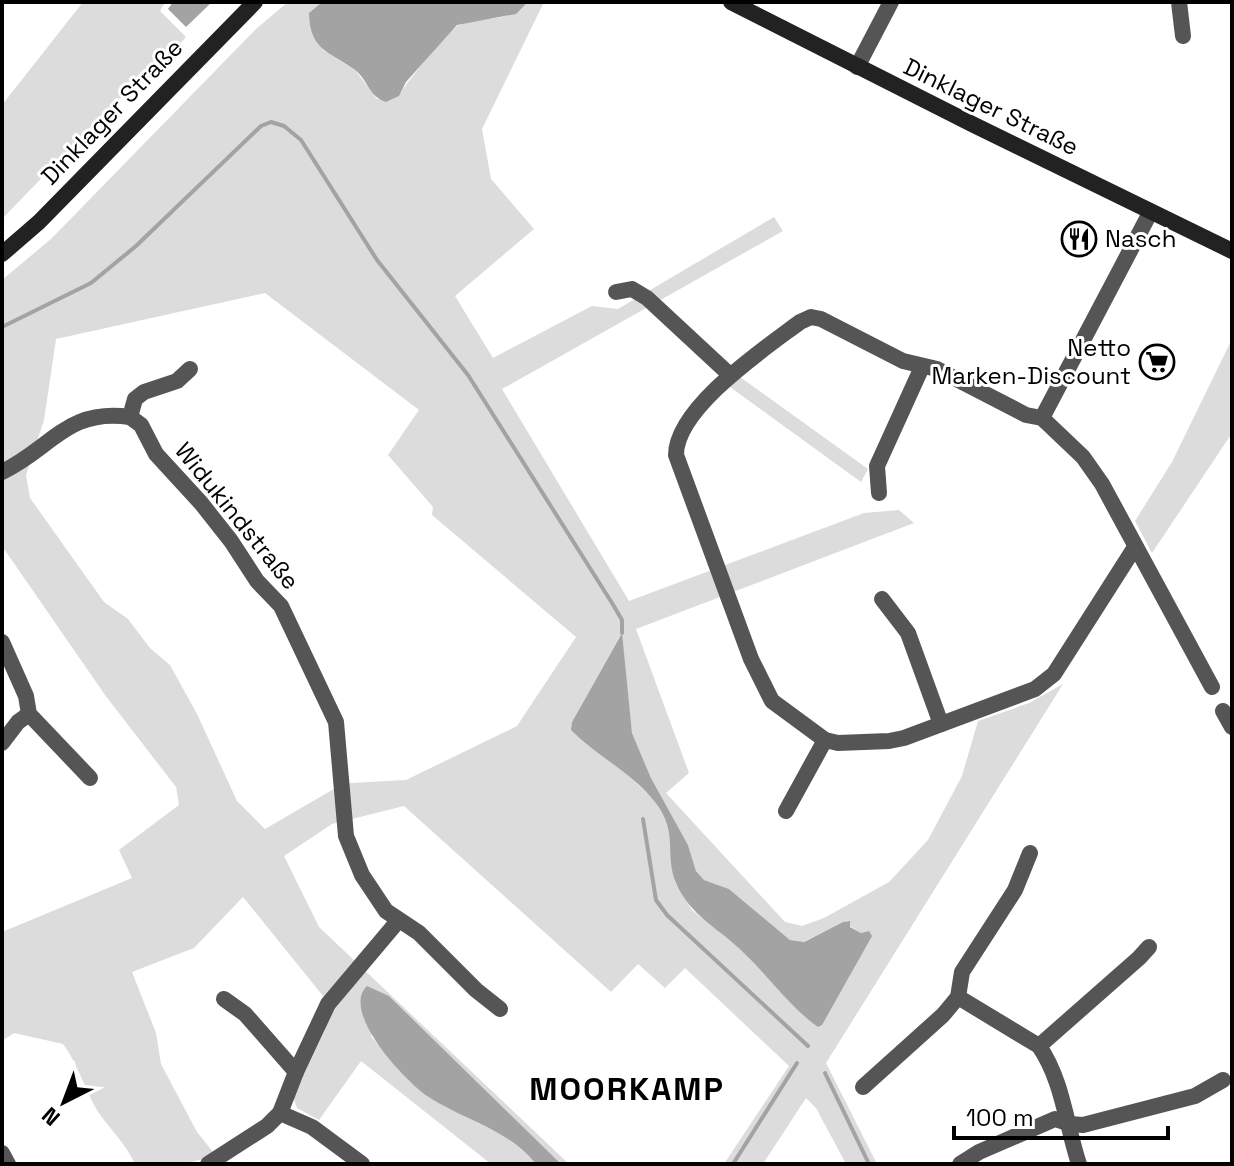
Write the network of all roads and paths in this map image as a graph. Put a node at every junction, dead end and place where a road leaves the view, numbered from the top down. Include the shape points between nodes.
1 (255, 2) edge
2 (731, 2) edge
3 (891, 2) edge
4 (1179, 2) edge
5 (1183, 36) dead end
6 (857, 67) junction
7 (1150, 213) junction
8 (1232, 251) edge
9 (2, 254) edge
10 (616, 292) dead end
11 (922, 367) junction
12 (190, 369) dead end
13 (730, 375) junction
14 (130, 417) junction
15 (1042, 418) junction
16 (2, 472) edge
17 (879, 493) dead end
18 (1135, 547) junction
19 (882, 599) dead end
20 (2, 642) edge
21 (1212, 687) dead end
22 (1223, 711) dead end
23 (29, 714) junction
24 (941, 724) junction
25 (1232, 727) edge
26 (825, 740) junction
27 (2, 743) edge
28 (90, 778) dead end
29 (786, 811) dead end
30 (1030, 853) dead end
31 (398, 921) junction
32 (1149, 947) dead end
33 (958, 997) junction
34 (224, 999) dead end
35 (500, 1009) dead end
36 (1039, 1046) junction
37 (296, 1072) junction
38 (1223, 1080) dead end
39 (863, 1087) dead end
40 (280, 1113) junction
41 (1070, 1124) junction
42 (2, 1153) edge
43 (8, 1164) edge
44 (208, 1164) edge
45 (362, 1164) edge
46 (960, 1164) edge
47 (1079, 1164) edge

1 - 9 main road, Dinklager Straße
2 - 6 main road, Dinklager Straße
3 - 6 street
4 - 5 street
6 - 7 main road, Dinklager Straße
7 - 8 main road, Dinklager Straße
7 - 15 street
10 - 13 street via 632,289 647,298
11 - 13 street via 811,317
11 - 15 street via 937,369 1026,415
11 - 17 street via 877,466
12 - 14 street via 177,381 135,399
13 - 26 street via 683,429 676,455 717,572 772,701
14 - 16 street via 108,414 71,424
14 - 31 street, Widukindstraße via 281,606 336,722 346,836 362,875
15 - 18 street via 1096,475
18 - 21 street
18 - 24 street via 1054,674 1035,689
19 - 24 street via 908,633
20 - 23 street
22 - 25 street
23 - 27 street
23 - 28 street
24 - 26 street via 889,741
26 - 29 street
30 - 33 street via 1015,890 962,972
31 - 35 street, Widukindstraße via 419,933
31 - 37 street via 328,1004
32 - 36 street
33 - 36 street
33 - 39 street
34 - 37 street via 245,1014
36 - 41 street
37 - 40 street
38 - 41 street via 1195,1096
40 - 44 street
40 - 45 street via 312,1127
41 - 46 street via 1055,1119
41 - 47 street
42 - 43 street

